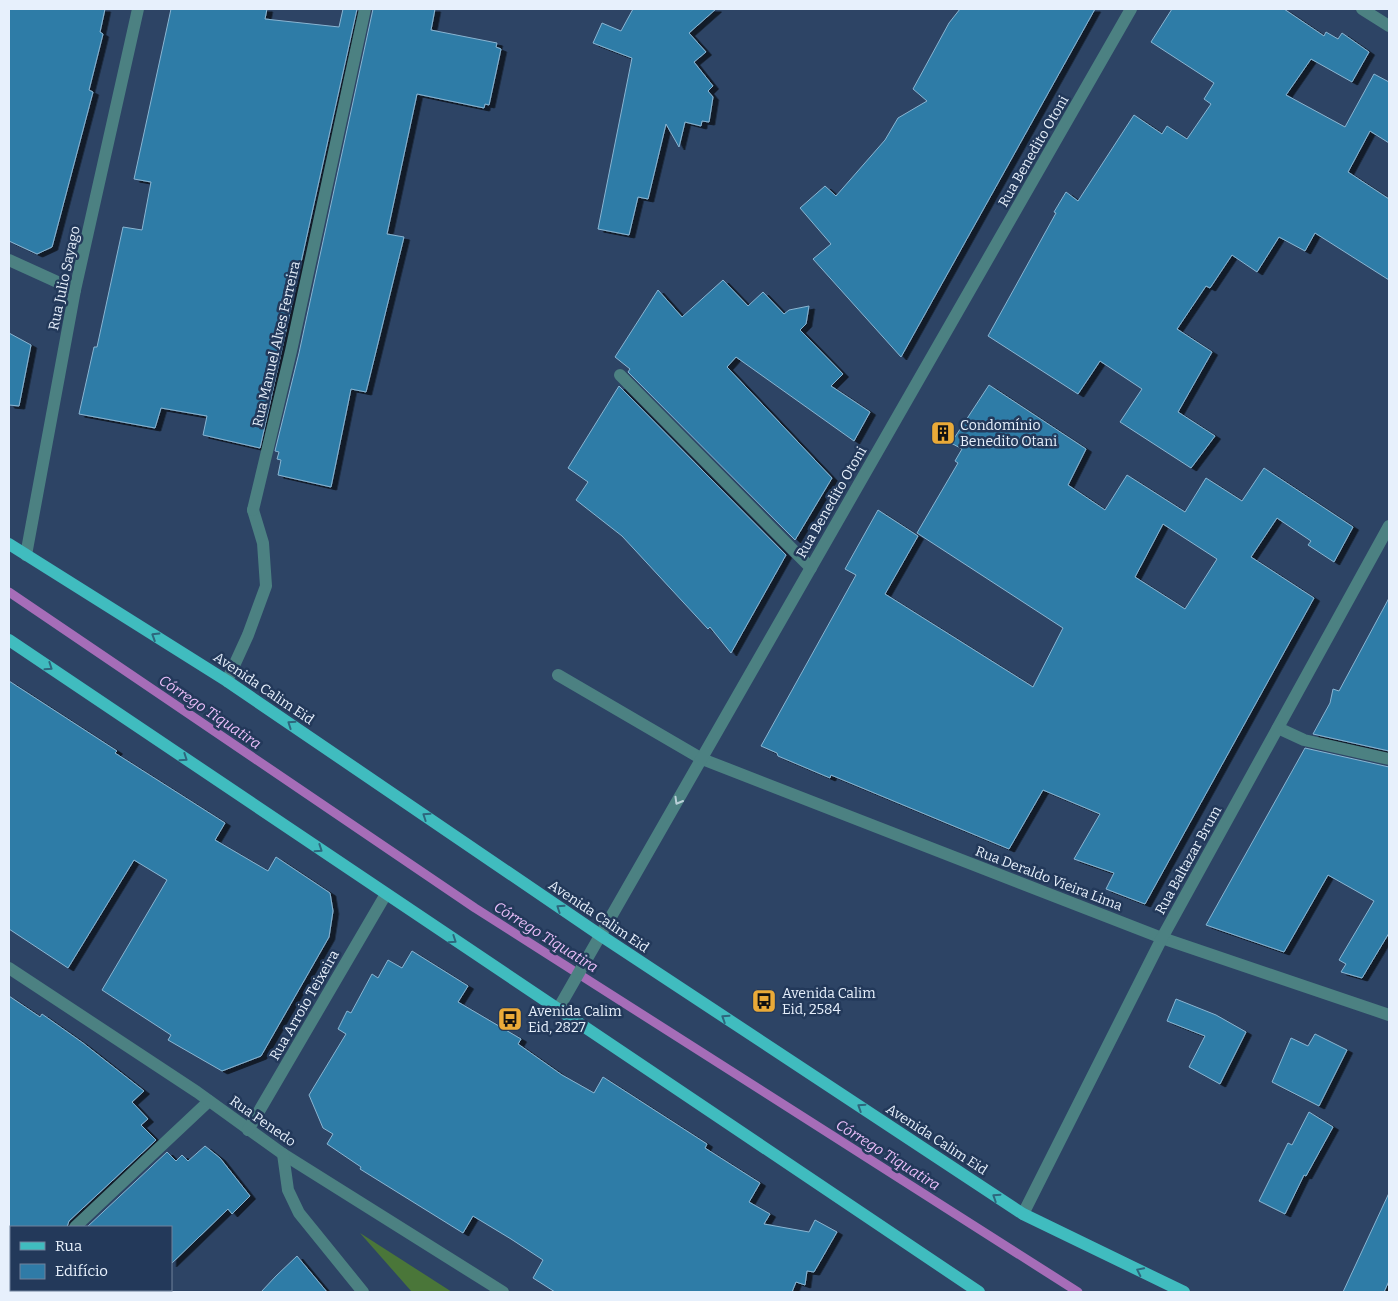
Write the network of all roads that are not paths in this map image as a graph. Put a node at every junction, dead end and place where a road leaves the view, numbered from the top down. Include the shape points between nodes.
1 (138, 9) edge
2 (365, 9) edge
3 (1131, 9) edge
4 (1362, 9) edge
5 (1389, 26) edge
6 (9, 260) edge
7 (75, 290) junction
8 (620, 375) dead end
9 (1389, 526) edge
10 (9, 544) edge
11 (26, 555) junction
12 (811, 568) junction
13 (9, 640) edge
14 (558, 675) dead end
15 (227, 680) junction
16 (1278, 728) junction
17 (702, 759) junction
18 (1389, 759) edge
19 (386, 894) junction
20 (600, 935) junction
21 (1162, 938) junction
22 (9, 968) edge
23 (557, 1010) junction
24 (1389, 1015) edge
25 (209, 1101) junction
26 (248, 1130) junction
27 (283, 1154) junction
28 (1023, 1214) junction
29 (76, 1226) edge
30 (363, 1292) edge
31 (503, 1292) edge
32 (979, 1292) edge
33 (1184, 1292) edge

1 - 7 street, Rua Julio Sayago
2 - 15 street, Rua Manuel Alves Ferreira via 253,510 262,542 266,586
3 - 12 street, Rua Benedito Otoni
4 - 5 street
6 - 7 street
7 - 11 street, Rua Julio Sayago
8 - 12 street
9 - 16 street, Rua Baltazar Brum
10 - 11 main road, Avenida Calim Eid
15 -> 11 main road, Avenida Calim Eid
12 - 17 street, Rua Benedito Otoni
13 -> 19 main road
14 - 17 street, Rua Deraldo Vieira Lima
20 -> 15 main road, Avenida Calim Eid
16 - 18 street via 1314,743
16 - 21 street, Rua Baltazar Brum
17 -> 20 street, Rua Benedito Otoni
17 - 21 street, Rua Deraldo Vieira Lima
19 -> 23 main road
19 - 26 street, Rua Arroio Teixeira
20 - 23 street, Rua Benedito Otoni
28 -> 20 main road, Avenida Calim Eid
21 - 24 street, Rua Deraldo Vieira Lima
21 - 28 street, Rua Baltazar Brum
22 - 25 street, Rua Penedo
23 - 32 main road
25 - 26 street, Rua Penedo
25 - 29 street
26 - 27 street, Rua Penedo
27 - 30 street via 288,1190 299,1213
27 - 31 street, Rua Penedo
33 -> 28 main road, Avenida Calim Eid

